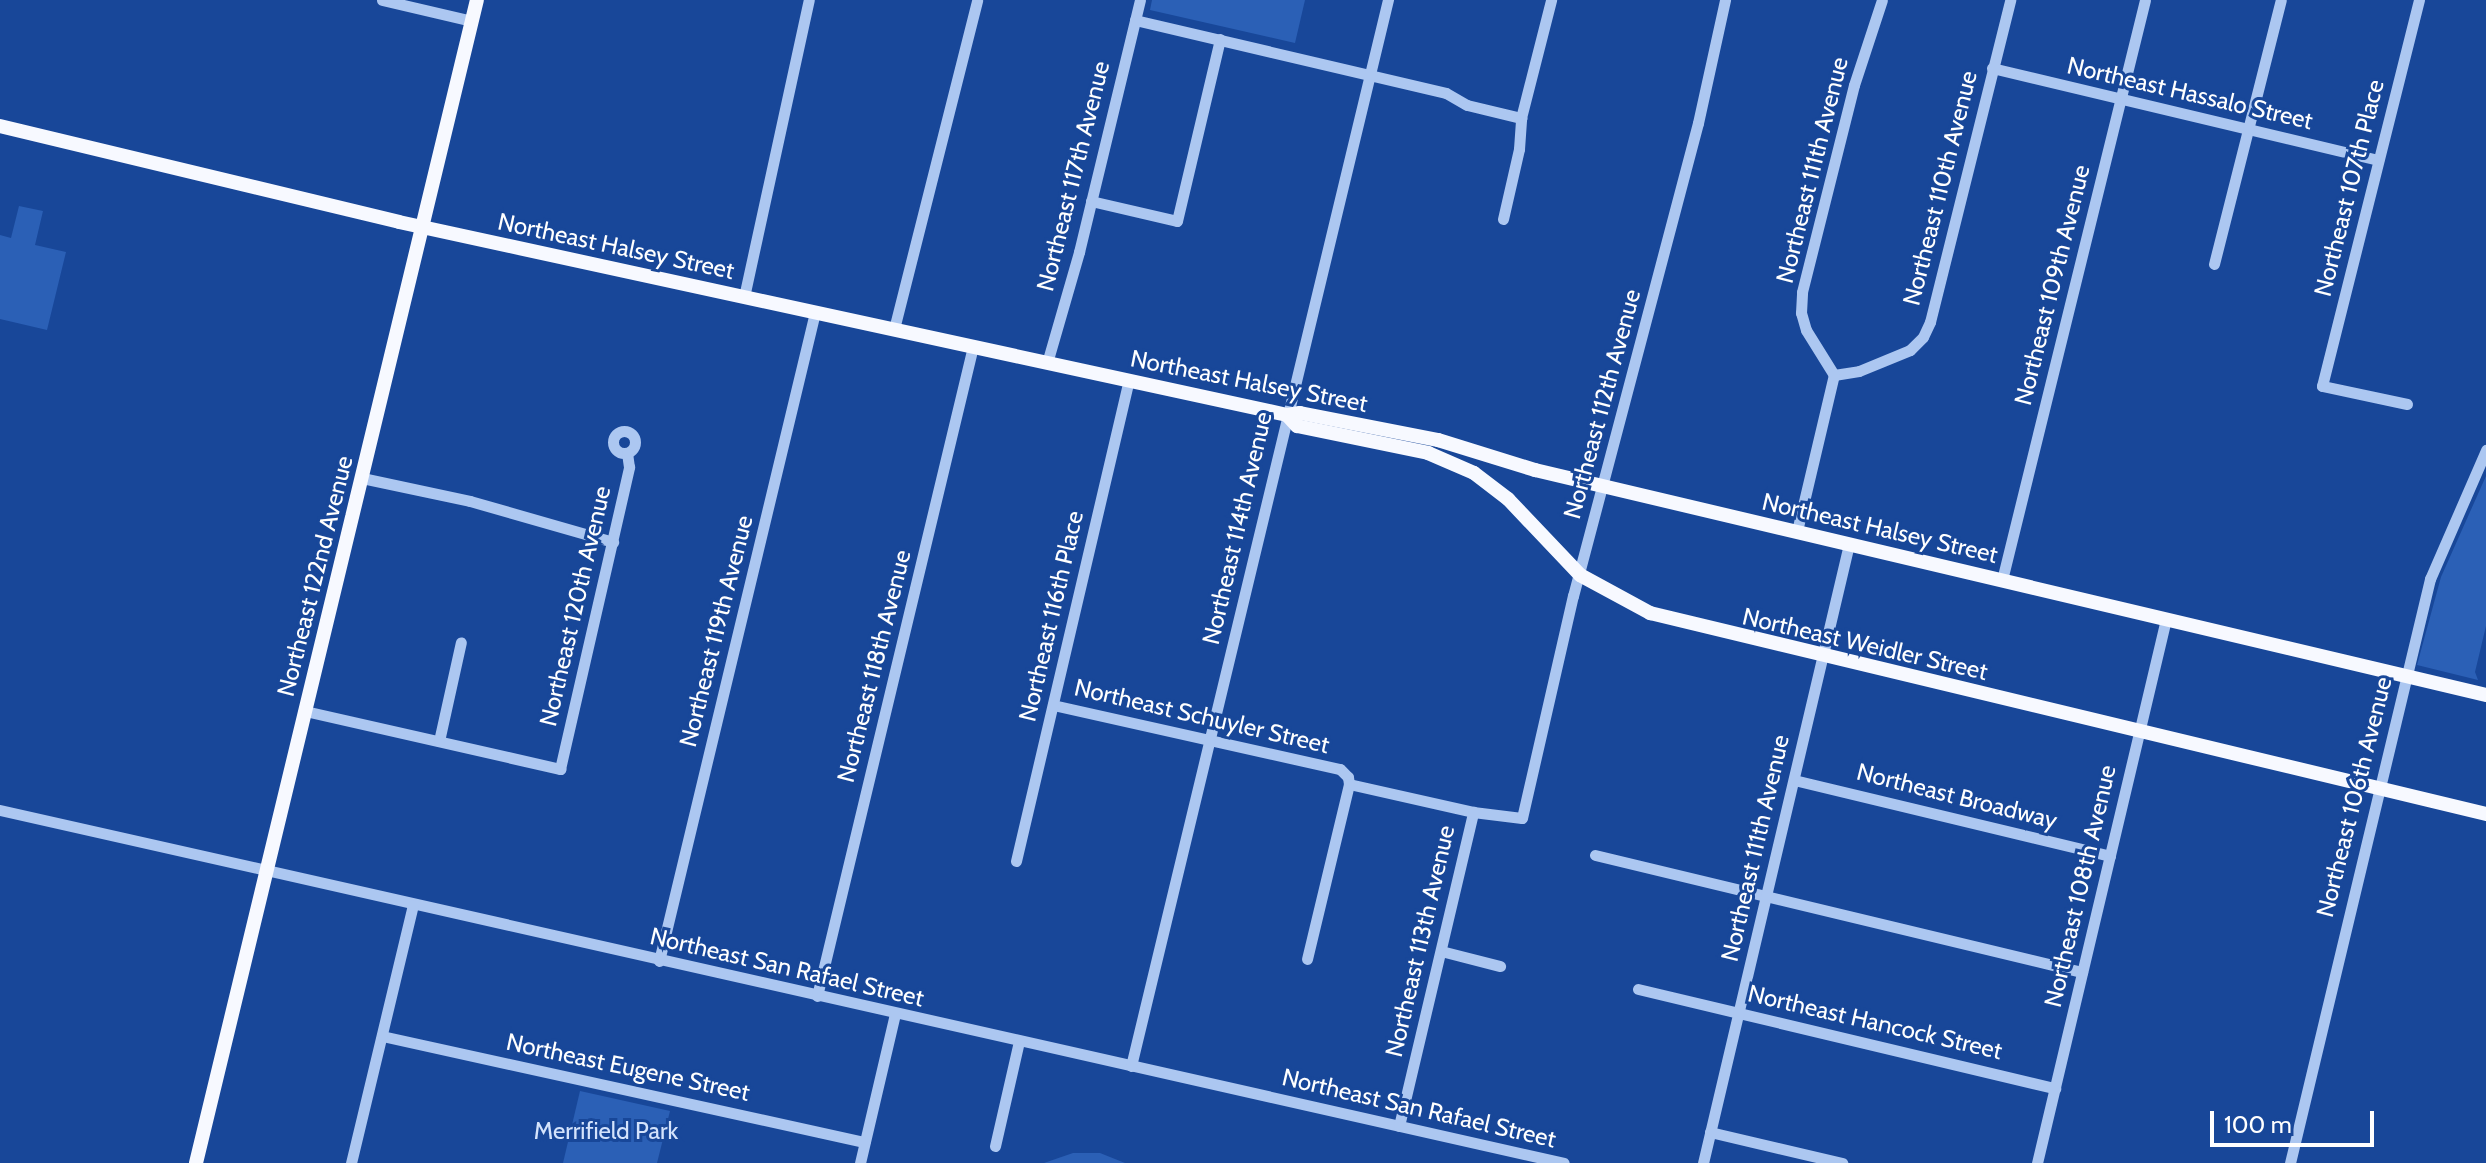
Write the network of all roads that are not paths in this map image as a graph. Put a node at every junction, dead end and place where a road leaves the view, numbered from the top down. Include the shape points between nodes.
1 (382, 0) edge
2 (477, 0) edge
3 (809, 0) edge
4 (977, 0) edge
5 (1140, 0) edge
6 (1388, 0) edge
7 (1551, 0) edge
8 (1725, 0) edge
9 (1882, 0) edge
10 (2010, 0) edge
11 (2145, 0) edge
12 (2281, 0) edge
13 (2419, 0) edge
14 (1135, 20) junction
15 (472, 21) junction
16 (1220, 39) junction
17 (1992, 68) junction
18 (1370, 75) junction
19 (2120, 99) junction
20 (1521, 118) junction
21 (0, 126) edge
22 (2248, 129) junction
23 (2378, 160) junction
24 (1091, 201) junction
25 (1503, 219) dead end
26 (422, 227) junction
27 (2214, 264) dead end
28 (744, 297) junction
29 (815, 312) junction
30 (894, 329) junction
31 (973, 346) junction
32 (1047, 363) junction
33 (1834, 375) junction
34 (1129, 380) junction
35 (2407, 404) dead end
36 (1287, 415) junction
37 (2486, 450) edge
38 (627, 453) dead end
39 (362, 478) junction
40 (1602, 485) junction
41 (1797, 531) junction
42 (613, 542) junction
43 (1849, 544) junction
44 (1580, 575) junction
45 (2002, 580) junction
46 (2166, 619) junction
47 (461, 642) dead end
48 (1823, 656) junction
49 (2406, 676) junction
50 (2486, 695) edge
51 (1053, 705) junction
52 (305, 711) junction
53 (2138, 731) junction
54 (1209, 740) junction
55 (439, 741) junction
56 (1794, 780) junction
57 (1349, 784) junction
58 (2379, 789) junction
59 (0, 810) edge
60 (1473, 812) junction
61 (2486, 814) edge
62 (1522, 818) joint
63 (1595, 855) dead end
64 (2110, 856) junction
65 (1016, 861) dead end
66 (267, 872) junction
67 (1766, 896) junction
68 (413, 905) junction
69 (1441, 951) junction
70 (1307, 959) dead end
71 (659, 961) junction
72 (1500, 966) dead end
73 (2082, 972) junction
74 (1638, 989) dead end
75 (817, 996) junction
76 (1738, 1012) junction
77 (895, 1014) junction
78 (382, 1036) junction
79 (1019, 1041) junction
80 (1131, 1066) junction
81 (2055, 1088) junction
82 (1399, 1126) junction
83 (1710, 1132) junction
84 (865, 1142) junction
85 (995, 1146) dead end
86 (1517, 1158) edge
87 (196, 1163) edge
88 (351, 1163) edge
89 (860, 1163) edge
90 (1564, 1163) edge
91 (1703, 1163) edge
92 (1842, 1163) edge
93 (2037, 1163) edge
94 (2290, 1163) edge

1 - 15 street
2 - 15 main road, Northeast 122nd Avenue
3 - 28 street
4 - 30 street
5 - 14 street, Northeast 117th Avenue
6 - 18 street, Northeast 114th Avenue
7 - 20 street
8 - 40 street, Northeast 112th Avenue via 1698,123
9 - 33 street, Northeast 111th Avenue via 1854,85 1802,292 1806,330
10 - 17 street, Northeast 110th Avenue
11 - 19 street, Northeast 109th Avenue
12 - 22 street
13 - 23 street, Northeast 107th Place
14 - 16 street
14 - 24 street, Northeast 117th Avenue
15 - 26 main road, Northeast 122nd Avenue
16 - 18 street
16 - 24 street via 1177,221
17 - 19 street, Northeast Hassalo Street
17 - 33 street, Northeast 110th Avenue via 1923,337 1892,360
18 - 20 street
18 - 36 street, Northeast 114th Avenue
19 - 22 street, Northeast Hassalo Street
19 - 45 street, Northeast 109th Avenue
20 - 25 street
21 - 26 main road, Northeast Halsey Street
22 - 23 street, Northeast Hassalo Street
22 - 27 street
23 - 35 street, Northeast 107th Place via 2322,386
24 - 32 street, Northeast 117th Avenue
26 - 28 main road, Northeast Halsey Street
26 - 39 main road, Northeast 122nd Avenue
28 - 29 main road, Northeast Halsey Street
29 - 30 main road, Northeast Halsey Street
29 - 71 street, Northeast 119th Avenue
30 - 31 main road, Northeast Halsey Street
31 - 32 main road, Northeast Halsey Street
31 - 75 street, Northeast 118th Avenue
32 - 34 main road, Northeast Halsey Street
33 - 41 street
34 - 36 main road, Northeast Halsey Street
34 - 51 street, Northeast 116th Place
36 - 40 main road, Northeast Halsey Street via 1300,413 1438,440
36 - 44 main road, Northeast Weidler Street via 1297,426 1428,453 1474,473 1508,499
36 - 54 street, Northeast 114th Avenue
37 - 49 street, Northeast 106th Avenue via 2430,579
38 - 42 street, Northeast 120th Avenue via 629,467
39 - 42 street via 470,501
39 - 52 main road, Northeast 122nd Avenue
40 - 41 main road, Northeast Halsey Street
40 - 44 street, Northeast 112th Avenue
41 - 43 main road, Northeast Halsey Street
42 - 55 street, Northeast 120th Avenue via 560,769
43 - 45 main road, Northeast Halsey Street
43 - 48 street, Northeast 111th Avenue
44 - 48 main road, Northeast Weidler Street via 1650,613
44 - 62 street, Northeast 112th Avenue
45 - 46 main road, Northeast Halsey Street
46 - 49 main road, Northeast Halsey Street
46 - 53 street, Northeast 108th Avenue
47 - 55 street
48 - 53 main road, Northeast Weidler Street
48 - 56 street, Northeast 111th Avenue
49 - 50 main road, Northeast Halsey Street
49 - 58 street, Northeast 106th Avenue
51 - 54 street, Northeast Schuyler Street
51 - 65 street, Northeast 116th Place
52 - 55 street
52 - 66 main road, Northeast 122nd Avenue
53 - 58 main road, Northeast Weidler Street
53 - 64 street, Northeast 108th Avenue
54 - 57 street, Northeast Schuyler Street via 1340,769
54 - 80 street, Northeast 114th Avenue
56 - 64 street, Northeast Broadway
56 - 67 street, Northeast 111th Avenue
57 - 60 street, Northeast Schuyler Street
57 - 70 street
58 - 61 main road, Northeast Weidler Street
58 - 94 street, Northeast 106th Avenue
59 - 66 street, Northeast San Rafael Street
60 - 62 street, Northeast Schuyler Street
60 - 69 street, Northeast 113th Avenue
63 - 67 street
64 - 73 street, Northeast 108th Avenue
66 - 68 street, Northeast San Rafael Street
66 - 87 main road, Northeast 122nd Avenue
67 - 73 street
67 - 76 street, Northeast 111th Avenue
68 - 71 street, Northeast San Rafael Street
68 - 78 street
69 - 72 street
69 - 82 street, Northeast 113th Avenue
71 - 75 street, Northeast San Rafael Street
73 - 81 street, Northeast 108th Avenue
74 - 76 street, Northeast Hancock Street
75 - 77 street, Northeast San Rafael Street
76 - 81 street, Northeast Hancock Street
76 - 83 street, Northeast 111th Avenue
77 - 79 street, Northeast San Rafael Street
77 - 84 street
78 - 84 street, Northeast Eugene Street
78 - 88 street
79 - 80 street, Northeast San Rafael Street
79 - 85 street
80 - 82 street, Northeast San Rafael Street
81 - 93 street, Northeast 108th Avenue
82 - 86 street, Northeast San Rafael Street
83 - 91 street, Northeast 111th Avenue
83 - 92 street
84 - 89 street
86 - 90 street, Northeast San Rafael Street

